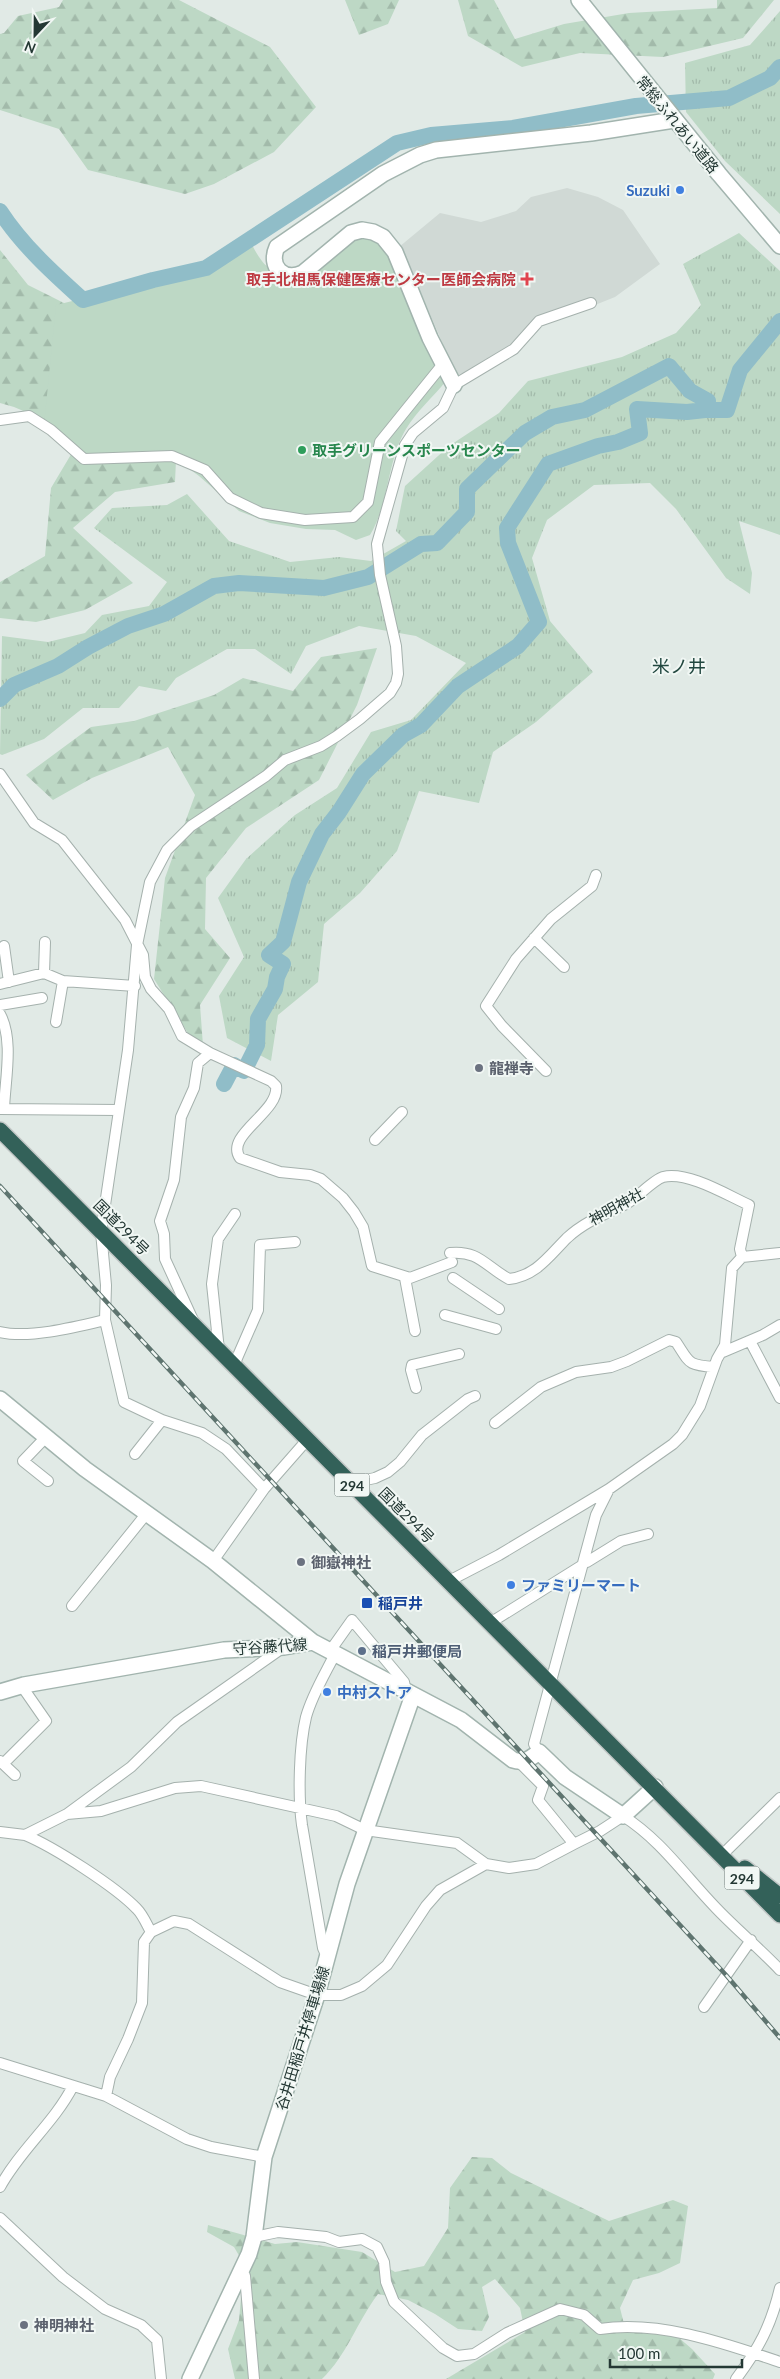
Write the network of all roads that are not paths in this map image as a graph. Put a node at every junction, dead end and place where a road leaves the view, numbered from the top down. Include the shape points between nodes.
1 (579, 0) edge
2 (674, 120) junction
3 (780, 246) edge
4 (591, 302) dead end
5 (443, 364) junction
6 (454, 386) junction
7 (0, 420) edge
8 (0, 774) edge
9 (596, 875) dead end
10 (534, 938) junction
11 (45, 942) dead end
12 (4, 946) dead end
13 (137, 946) junction
14 (564, 967) dead end
15 (44, 973) junction
16 (63, 981) junction
17 (4, 983) edge
18 (135, 986) junction
19 (42, 998) dead end
20 (0, 1005) edge
21 (0, 1014) edge
22 (56, 1022) dead end
23 (210, 1053) junction
24 (546, 1070) dead end
25 (2, 1109) edge
26 (119, 1110) junction
27 (402, 1112) dead end
28 (0, 1130) edge
29 (375, 1140) dead end
30 (235, 1214) dead end
31 (101, 1232) junction
32 (295, 1242) dead end
33 (780, 1253) edge
34 (742, 1257) junction
35 (405, 1278) junction
36 (453, 1278) dead end
37 (500, 1309) dead end
38 (445, 1315) dead end
39 (105, 1320) junction
40 (195, 1325) junction
41 (780, 1325) edge
42 (496, 1329) dead end
43 (415, 1331) dead end
44 (0, 1332) edge
45 (750, 1341) junction
46 (219, 1350) junction
47 (723, 1352) junction
48 (459, 1354) dead end
49 (234, 1364) junction
50 (714, 1367) junction
51 (416, 1388) dead end
52 (476, 1396) dead end
53 (780, 1397) edge
54 (0, 1399) edge
55 (162, 1420) junction
56 (495, 1423) dead end
57 (46, 1436) junction
58 (307, 1440) junction
59 (135, 1454) dead end
60 (48, 1481) dead end
61 (351, 1483) junction
62 (609, 1488) junction
63 (264, 1489) junction
64 (147, 1513) junction
65 (648, 1534) dead end
66 (213, 1561) junction
67 (584, 1564) junction
68 (449, 1581) junction
69 (72, 1606) dead end
70 (490, 1622) junction
71 (312, 1642) junction
72 (284, 1646) junction
73 (332, 1653) junction
74 (549, 1682) junction
75 (21, 1685) junction
76 (0, 1692) edge
77 (409, 1693) junction
78 (539, 1752) junction
79 (519, 1762) junction
80 (2, 1763) edge
81 (16, 1775) dead end
82 (654, 1787) junction
83 (779, 1800) edge
84 (300, 1809) junction
85 (67, 1814) junction
86 (623, 1816) junction
87 (365, 1830) junction
88 (0, 1832) edge
89 (25, 1835) junction
90 (574, 1844) junction
91 (723, 1854) junction
92 (486, 1864) junction
93 (780, 1896) edge
94 (780, 1915) edge
95 (151, 1932) junction
96 (751, 1940) junction
97 (327, 1957) junction
98 (780, 1970) edge
99 (317, 1995) junction
100 (704, 2007) dead end
101 (0, 2063) edge
102 (73, 2086) junction
103 (106, 2096) junction
104 (264, 2157) junction
105 (0, 2187) edge
106 (0, 2218) edge
107 (254, 2237) junction
108 (240, 2274) junction
109 (780, 2288) edge
110 (755, 2354) junction
111 (780, 2362) edge
112 (161, 2379) edge
113 (190, 2379) edge
114 (254, 2379) edge
115 (736, 2379) edge

1 - 2 street, 常総ふれあい道路
2 - 3 street, 常総ふれあい道路
2 - 5 street via 591,133 436,150 420,155 383,174 277,247 275,263 278,270 294,277 351,233 362,230 383,237 395,252
4 - 6 street via 539,321 514,350
5 - 6 street
5 - 7 street via 380,442 368,502 353,517 331,520 288,519 260,513 230,498 205,470 172,456 84,460 51,430 28,416
6 - 13 street via 443,408 413,433 404,445 377,544 380,575 396,646 396,683 390,693 360,719 321,746 285,760 191,826 167,850 150,882
8 - 13 street via 34,823 62,840 85,866 125,920
9 - 10 street via 592,886 551,919
10 - 14 street
10 - 24 street via 516,959 486,1006
11 - 15 street
12 - 17 street
13 - 18 street
13 - 23 street via 151,989 168,1010 182,1036
15 - 16 street
15 - 17 street
16 - 18 street
16 - 22 street
18 - 26 street
19 - 20 street
21 - 25 street via 7,1049
23 - 35 street via 256,1073 276,1086 274,1101 244,1135 238,1150 240,1158 280,1172 321,1179 343,1198 363,1227 372,1266
23 - 40 street via 198,1062 194,1088 180,1117 174,1180 160,1221 165,1259
25 - 26 street
26 - 31 street
27 - 29 street
28 - 31 highway, 国道294号 / 294
30 - 46 street via 218,1239 212,1284
31 - 39 street
31 - 40 highway, 国道294号 / 294
32 - 49 street via 260,1245 258,1310
33 - 34 street
34 - 35 street, 神明神社 via 740,1249 749,1206 711,1187 674,1177 662,1178 635,1198 582,1225 538,1269 518,1278 509,1279 465,1251 419,1276
34 - 47 street via 732,1268 728,1330
35 - 43 street
36 - 37 street
38 - 42 street
39 - 44 street via 66,1330 12,1335
39 - 55 street via 124,1402
40 - 46 highway, 国道294号 / 294
41 - 45 street
45 - 47 street
45 - 53 street
46 - 49 highway, 国道294号 / 294
47 - 50 street
48 - 51 street via 412,1365
49 - 58 highway, 国道294号 / 294
50 - 56 street via 694,1366 676,1342 669,1340 611,1367 576,1372 542,1387
50 - 62 street via 700,1406 682,1435
52 - 61 street via 422,1435 388,1472
54 - 57 street
55 - 59 street
55 - 63 street via 202,1433 226,1449
57 - 60 street via 23,1460
57 - 64 street
58 - 61 highway, 国道294号 / 294
58 - 63 street
61 - 68 highway, 国道294号 / 294
62 - 67 street via 596,1515
62 - 68 street
63 - 66 street
64 - 66 street
64 - 69 street
65 - 67 street via 621,1541
66 - 71 street
67 - 70 street
67 - 74 street
68 - 70 highway, 国道294号 / 294
70 - 74 highway, 国道294号 / 294
71 - 72 street, 守谷藤代線
71 - 73 street, 守谷藤代線
72 - 75 street, 守谷藤代線 via 224,1650
72 - 85 street via 177,1722 131,1767
73 - 77 street, 守谷藤代線
73 - 77 street via 352,1620 404,1682
73 - 84 street via 306,1718 300,1771
74 - 78 street via 534,1744
74 - 82 highway, 国道294号 / 294
75 - 76 street, 守谷藤代線
75 - 80 street via 46,1721
77 - 79 street, 守谷藤代線 via 462,1720
77 - 87 street, 谷井田稲戸井停車場線
78 - 79 street
78 - 86 street via 565,1777
79 - 90 street via 543,1786 538,1800
80 - 81 street
82 - 86 street
82 - 91 highway, 国道294号 / 294
83 - 91 street
84 - 85 street via 200,1786 175,1788 101,1811
84 - 87 street via 336,1816
84 - 97 street
85 - 89 street
86 - 90 street
86 - 96 street via 658,1842 716,1908
87 - 92 street via 457,1842
87 - 97 street, 谷井田稲戸井停車場線
88 - 89 street
89 - 95 street via 107,1885 138,1910
90 - 92 street via 536,1864 510,1868
91 - 93 highway, 国道294号 / 294
91 - 94 highway, 国道294号 / 294
92 - 99 street via 440,1890 387,1965 362,1986 341,1994
95 - 99 street via 174,1921 189,1924 280,1982
95 - 103 street via 144,1942 142,2003 110,2076
96 - 98 street
96 - 100 street
97 - 99 street, 谷井田稲戸井停車場線
99 - 104 street, 谷井田稲戸井停車場線
101 - 102 street
102 - 103 street
102 - 105 street via 64,2104 12,2166
103 - 104 street via 187,2139
104 - 107 street, 谷井田稲戸井停車場線
106 - 112 street via 77,2288 105,2309 141,2326 157,2340
107 - 108 street, 谷井田稲戸井停車場線
107 - 110 street via 278,2232 326,2237 339,2242 362,2240 377,2247 394,2302 443,2348 457,2356 474,2354 507,2333 560,2309 584,2314 600,2329 616,2326 658,2328
108 - 113 street, 谷井田稲戸井停車場線
108 - 114 street via 245,2276
109 - 110 street via 773,2317
110 - 111 street
110 - 115 street

